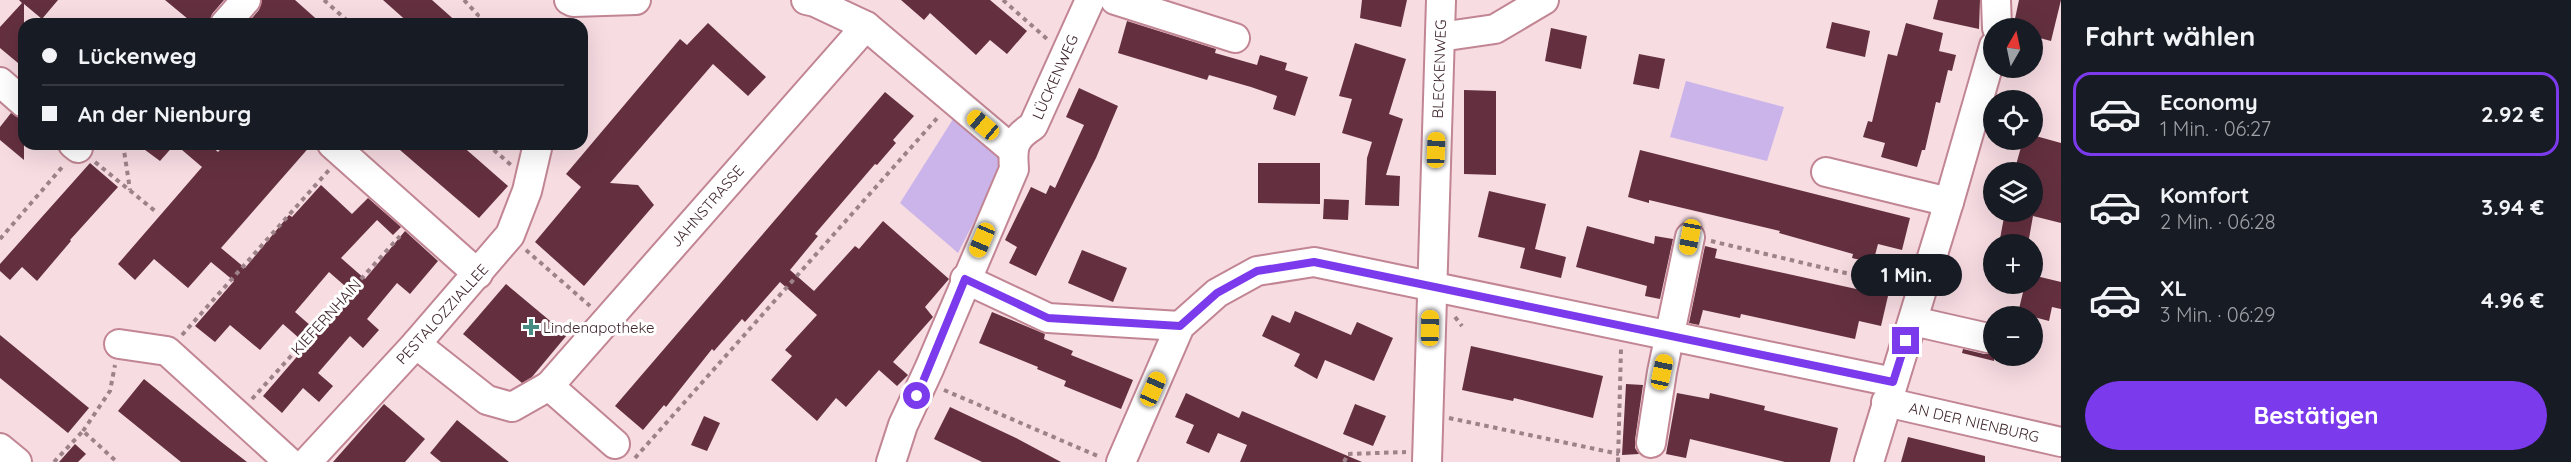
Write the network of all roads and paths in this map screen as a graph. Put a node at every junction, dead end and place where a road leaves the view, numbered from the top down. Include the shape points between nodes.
1 (246, 0) edge
2 (324, 0) edge
3 (463, 0) edge
4 (636, 0) edge
5 (806, 0) edge
6 (1003, 0) edge
7 (1090, 0) edge
8 (1115, 0) edge
9 (1441, 0) edge
10 (1544, 0) edge
11 (1996, 0) edge
12 (570, 9) edge
13 (230, 18) edge
14 (344, 18) edge
15 (476, 18) dead end
16 (1997, 18) edge
17 (866, 26) junction
18 (1440, 37) junction
19 (1235, 38) dead end
20 (1065, 55) junction
21 (1984, 78) edge
22 (0, 82) edge
23 (18, 98) edge
24 (954, 100) junction
25 (72, 150) edge
26 (80, 150) edge
27 (124, 150) edge
28 (337, 150) edge
29 (339, 150) edge
30 (537, 150) edge
31 (1013, 150) junction
32 (1826, 172) dead end
33 (130, 191) junction
34 (1948, 202) junction
35 (155, 211) dead end
36 (416, 218) junction
37 (510, 235) junction
38 (1690, 237) joint
39 (0, 239) edge
40 (478, 274) junction
41 (965, 279) junction
42 (1431, 284) junction
43 (1921, 291) junction
44 (607, 321) junction
45 (1913, 321) junction
46 (1180, 326) junction
47 (1622, 327) junction
48 (1670, 336) junction
49 (1983, 337) edge
50 (119, 344) joint
51 (416, 344) junction
52 (167, 351) junction
53 (924, 381) junction
54 (549, 386) junction
55 (1889, 392) junction
56 (237, 415) junction
57 (1444, 416) dead end
58 (83, 431) junction
59 (2061, 442) edge
60 (1651, 443) dead end
61 (0, 448) edge
62 (624, 453) edge
63 (1619, 454) junction
64 (1427, 457) edge
65 (1124, 458) edge
66 (17, 462) edge
67 (54, 462) edge
68 (117, 462) edge
69 (289, 462) edge
70 (308, 462) edge
71 (891, 462) edge
72 (1344, 462) edge
73 (1618, 462) edge
74 (1869, 462) edge

1 - 13 street
2 - 14 path
3 - 15 path via 478,15
4 - 12 street
5 - 17 street
6 - 20 path
7 - 20 street, LÜCKENWEG
8 - 19 street
9 - 18 street, BLECKENWEG
10 - 18 street via 1495,29
11 - 16 street
17 - 24 street
17 - 44 street, JAHNSTRASSE
18 - 42 street, BLECKENWEG
20 - 31 street, LÜCKENWEG via 1033,126 1020,134
21 - 34 street
22 - 23 street
24 - 31 street
24 - 62 path
25 - 39 path
26 - 33 path
27 - 33 path
28 - 52 path
29 - 36 street
30 - 37 street, PESTALOZZIALLEE via 527,191
31 - 41 street via 1014,169
32 - 34 street
33 - 35 path
34 - 43 street
36 - 40 street
36 - 56 path, KIEFERNHAIN
37 - 40 street, PESTALOZZIALLEE
37 - 44 path
38 - 43 path
38 - 48 street
40 - 51 street, PESTALOZZIALLEE
41 - 46 street via 1048,318
41 - 53 street
42 - 46 street, AN DER NIENBURG via 1314,262 1257,271 1217,293
42 - 47 street, AN DER NIENBURG
42 - 64 street, BLECKENWEG
43 - 45 street
44 - 54 street, JAHNSTRASSE
45 - 49 street
45 - 55 street
46 - 65 street
47 - 48 street, AN DER NIENBURG
47 - 63 path
48 - 55 street, AN DER NIENBURG
48 - 60 street
50 - 52 street
50 - 58 path via 110,391
51 - 54 street, JAHNSTRASSE via 486,400 512,407
51 - 70 street, PESTALOZZIALLEE
52 - 56 street
53 - 65 path
53 - 71 street
54 - 62 street
55 - 59 street, AN DER NIENBURG
55 - 74 street
56 - 69 street
57 - 63 path
58 - 67 path
58 - 68 path
61 - 66 street
63 - 73 path
64 - 72 path via 1348,454

